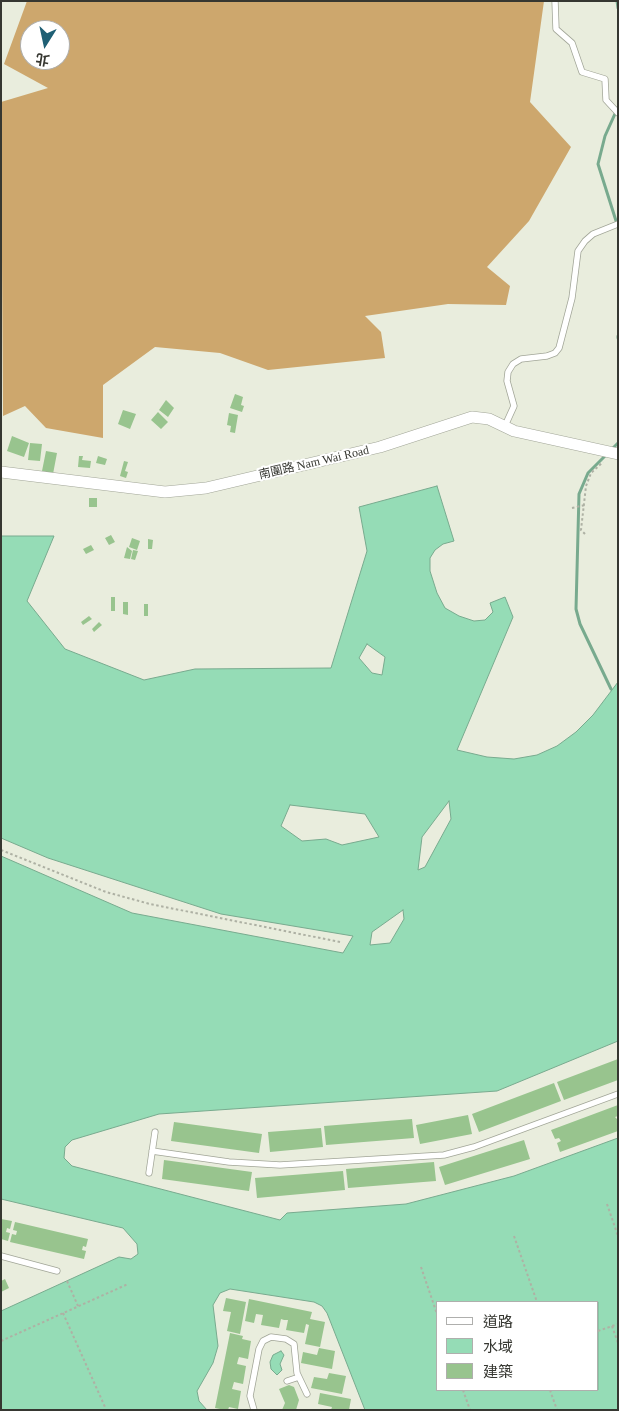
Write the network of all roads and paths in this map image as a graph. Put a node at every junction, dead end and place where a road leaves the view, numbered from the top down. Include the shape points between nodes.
1 (555, 1) edge
2 (618, 113) edge
3 (618, 224) edge
4 (504, 428) junction
5 (610, 453) edge
6 (1, 472) edge
7 (585, 505) junction
8 (572, 508) dead end
9 (585, 534) dead end
10 (1, 850) edge
11 (340, 942) dead end
12 (618, 1094) edge
13 (155, 1132) dead end
14 (152, 1151) junction
15 (149, 1173) dead end
16 (606, 1204) dead end
17 (514, 1236) dead end
18 (618, 1236) edge
19 (1, 1256) edge
20 (421, 1267) dead end
21 (57, 1271) dead end
22 (67, 1281) dead end
23 (128, 1284) dead end
24 (537, 1301) edge
25 (78, 1306) junction
26 (436, 1311) edge
27 (62, 1314) junction
28 (618, 1324) edge
29 (612, 1326) junction
30 (599, 1331) edge
31 (1, 1341) edge
32 (618, 1344) edge
33 (299, 1376) junction
34 (287, 1381) dead end
35 (463, 1391) edge
36 (550, 1391) edge
37 (307, 1394) dead end
38 (105, 1406) dead end
39 (254, 1410) edge
40 (470, 1410) edge
41 (557, 1410) edge

1 - 2 lane via 556,29 572,43 582,72 605,79 606,100
3 - 4 lane via 593,234 578,251 572,298 559,348 547,356 521,360 508,372 507,381 514,406
4 - 5 street, 南圍路 Nam Wai Road
4 - 6 street, 南圍路 Nam Wai Road via 490,419 472,417 380,447 206,488 165,492
5 - 7 path via 591,473 586,486
7 - 8 path
7 - 9 path via 581,530
10 - 11 path via 106,892 141,902
12 - 14 lane via 474,1148 444,1155 272,1165
13 - 14 lane
14 - 15 lane
16 - 18 path
17 - 24 path
19 - 21 lane
20 - 26 path
22 - 25 path
23 - 25 path
25 - 27 path
27 - 31 path
27 - 38 path
28 - 29 path
29 - 30 path
29 - 32 path
33 - 34 lane
33 - 37 lane
33 - 39 lane via 294,1344 286,1338 267,1338 260,1346 250,1396
35 - 40 path
36 - 41 path

